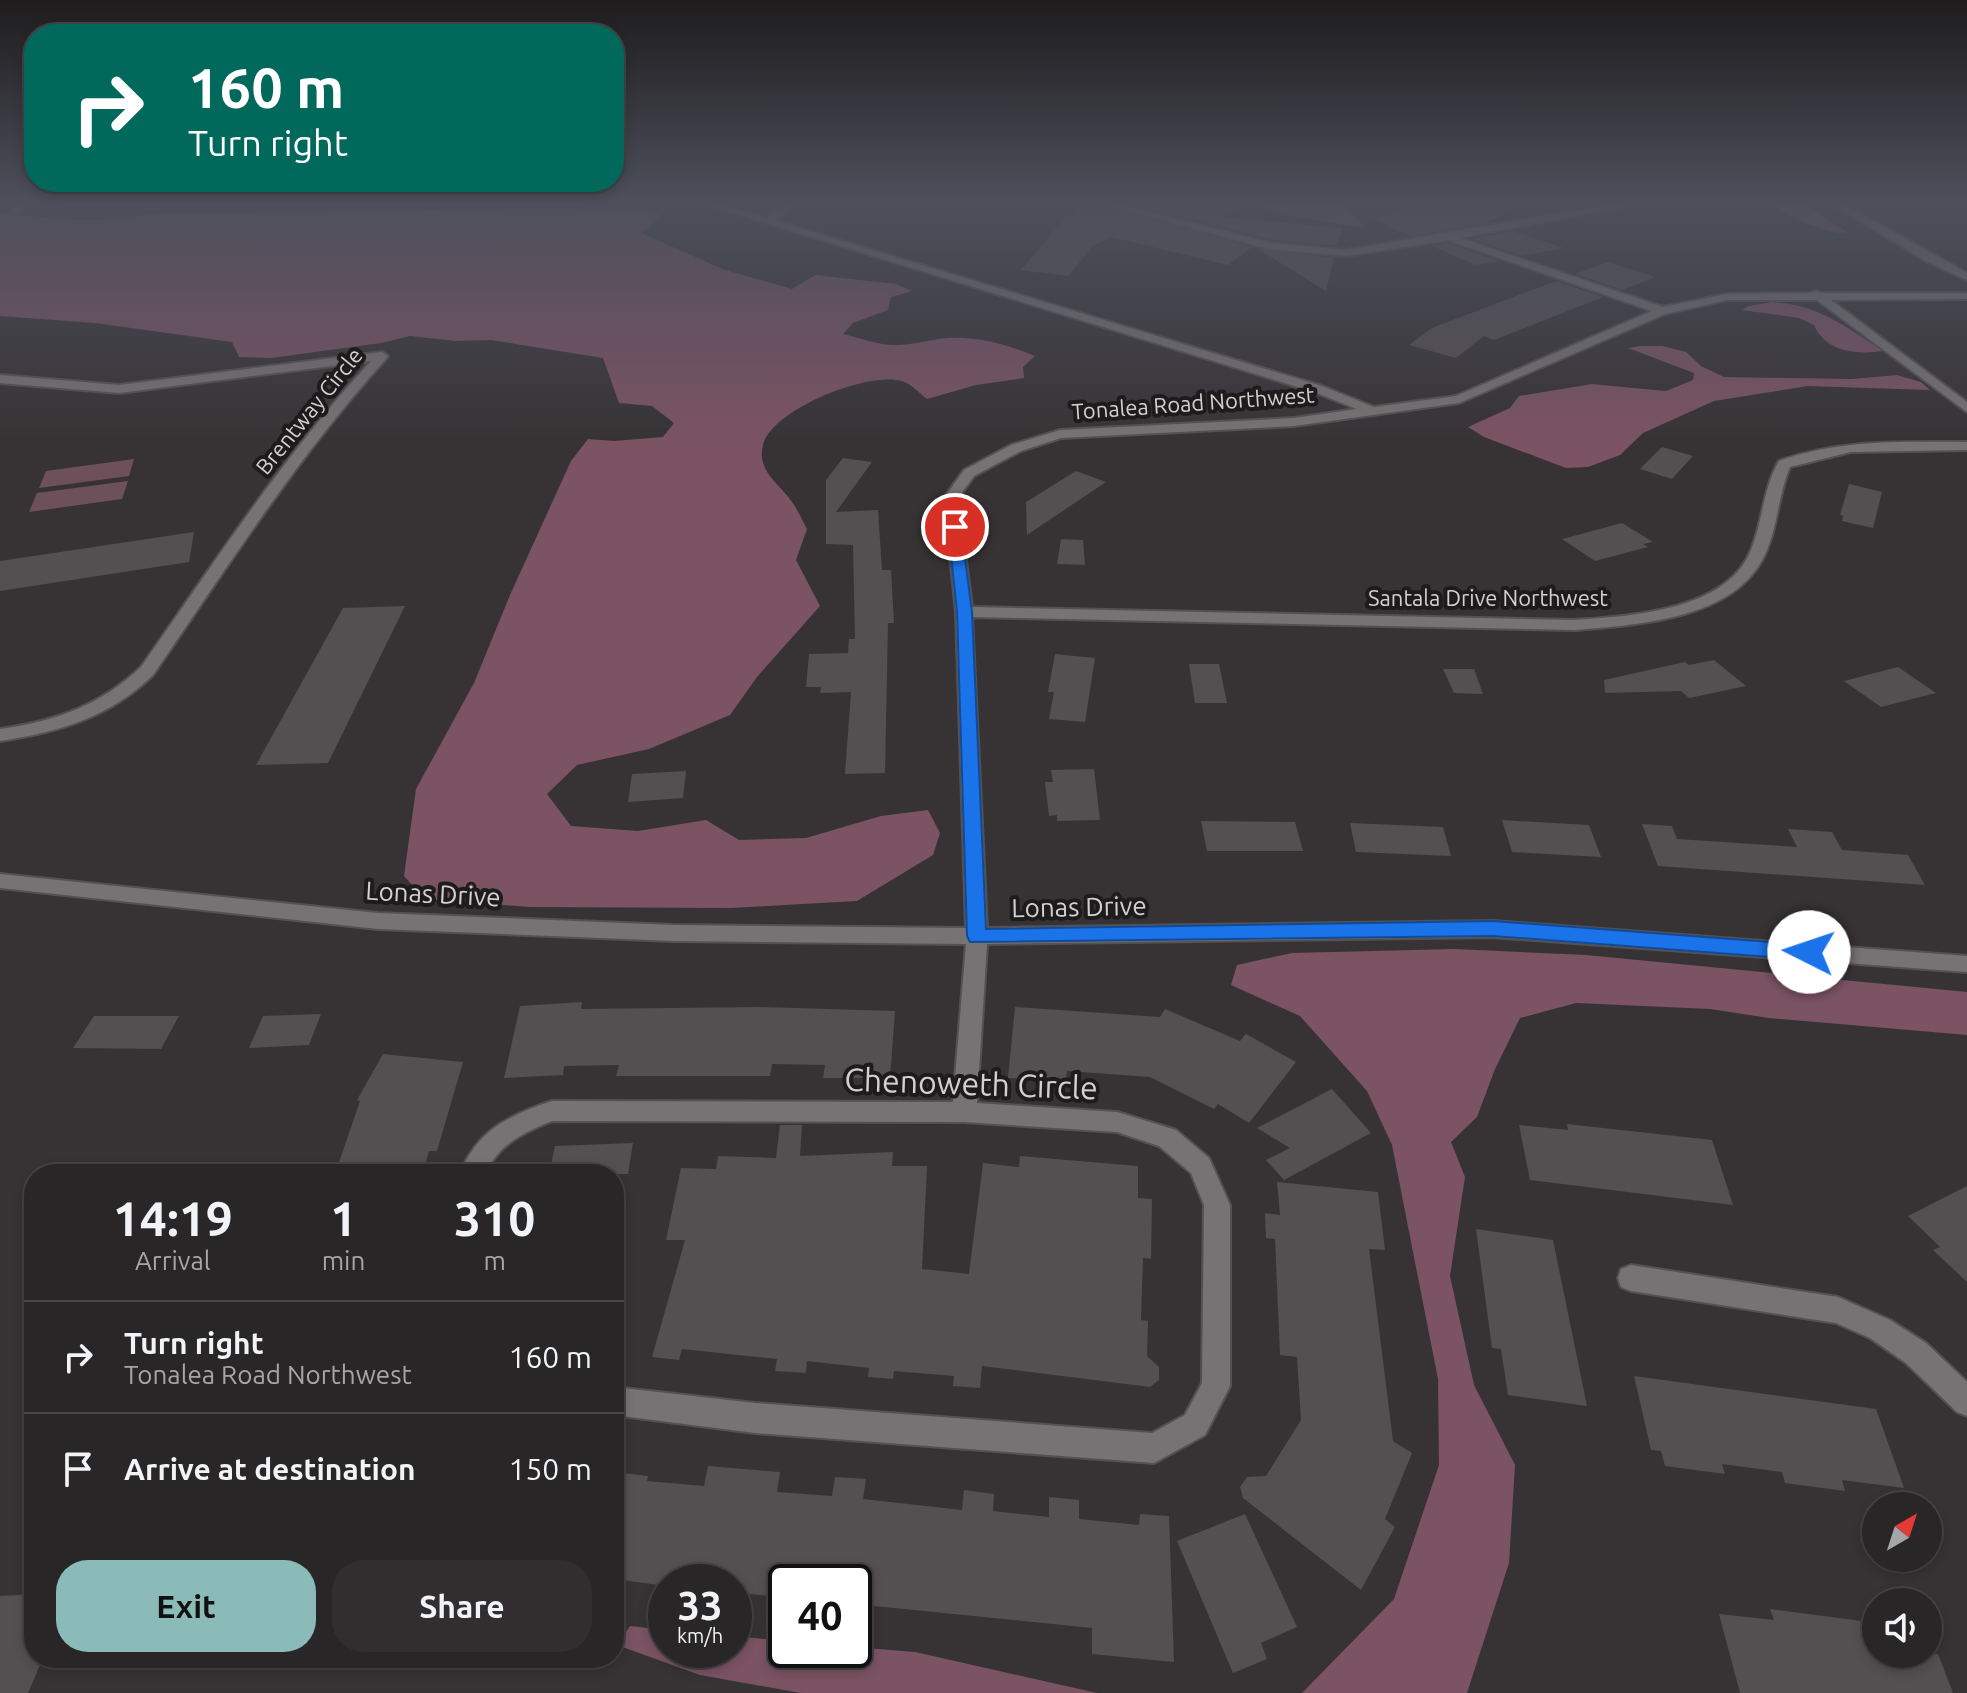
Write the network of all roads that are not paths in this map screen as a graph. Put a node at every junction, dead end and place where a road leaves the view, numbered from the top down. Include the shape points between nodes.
1 (966, 282) edge
2 (1578, 282) edge
3 (1816, 294) junction
4 (1967, 296) edge
5 (1662, 311) junction
6 (0, 379) edge
7 (1967, 408) edge
8 (1370, 410) junction
9 (1967, 446) edge
10 (964, 612) junction
11 (0, 735) edge
12 (0, 881) edge
13 (977, 936) junction
14 (1967, 964) edge
15 (964, 1112) junction
16 (476, 1164) edge
17 (1631, 1278) dead end
18 (624, 1402) edge
19 (1967, 1402) edge

1 - 8 street via 1318,389
2 - 5 street
3 - 4 street, Tonalea Road Northwest
3 - 5 street, Tonalea Road Northwest via 1727,297
3 - 7 street
5 - 8 street, Tonalea Road Northwest via 1459,399
6 - 11 street, Brentway Circle via 119,389 382,356 324,420 130,690 94,713 44,729
8 - 10 street, Tonalea Road Northwest via 1294,422 1060,434 1016,448 969,473 951,498
9 - 10 street, Santala Drive Northwest via 1853,448 1809,453 1784,464 1754,562 1702,603 1662,616 1575,625
10 - 13 street, Tonalea Road Northwest
12 - 13 street, Lonas Drive via 378,921 673,933
13 - 14 street, Lonas Drive via 1493,929
13 - 15 street, Tonalea Road Northwest
15 - 16 street, Chenoweth Circle via 552,1111 514,1124
15 - 18 street, Chenoweth Circle via 1117,1122 1167,1138 1200,1166 1217,1205 1216,1386 1195,1425 1154,1448 755,1418
17 - 19 street via 1838,1310 1916,1353

